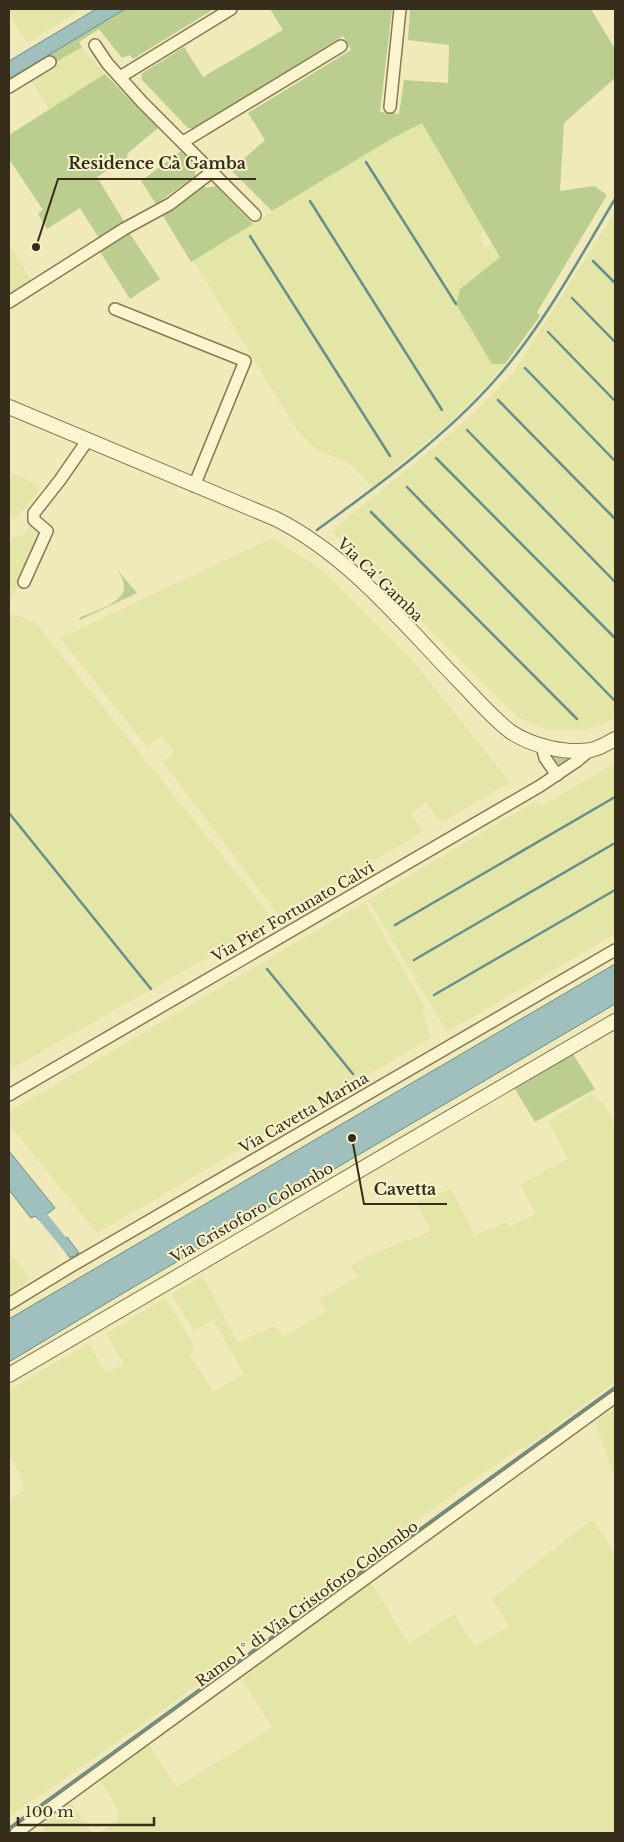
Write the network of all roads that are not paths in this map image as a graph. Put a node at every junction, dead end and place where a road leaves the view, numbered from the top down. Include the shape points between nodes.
1 (231, 9) edge
2 (400, 9) edge
3 (95, 45) dead end
4 (341, 46) dead end
5 (50, 62) dead end
6 (120, 77) junction
7 (9, 86) edge
8 (390, 108) dead end
9 (183, 142) junction
10 (213, 171) junction
11 (255, 215) dead end
12 (9, 302) edge
13 (114, 310) dead end
14 (9, 408) edge
15 (87, 441) junction
16 (194, 486) junction
17 (24, 582) dead end
18 (615, 739) edge
19 (542, 746) junction
20 (590, 750) junction
21 (558, 775) junction
22 (615, 950) edge
23 (615, 1020) edge
24 (9, 1095) edge
25 (9, 1304) edge
26 (9, 1375) edge
27 (615, 1397) edge
28 (16, 1833) edge

1 - 6 street
2 - 8 street
3 - 6 street
4 - 9 street
5 - 7 street
6 - 9 street
9 - 10 street
10 - 11 street
10 - 12 street via 170,204 124,229
13 - 16 street via 245,361
14 - 15 street, Via Ca' Gamba
15 - 16 street, Via Ca' Gamba
15 - 17 street via 34,513 34,520 47,531
16 - 19 street, Via Ca' Gamba via 276,519 326,550 354,573 512,732
18 - 20 street, Via Ca' Gamba
19 - 20 street, Via Ca' Gamba via 559,750
19 - 21 street
20 - 21 street, Via Pier Fortunato Calvi
21 - 24 street, Via Pier Fortunato Calvi
22 - 25 street, Via Cavetta Marina
23 - 26 street, Via Cristoforo Colombo
27 - 28 street, Ramo 1° di Via Cristoforo Colombo

